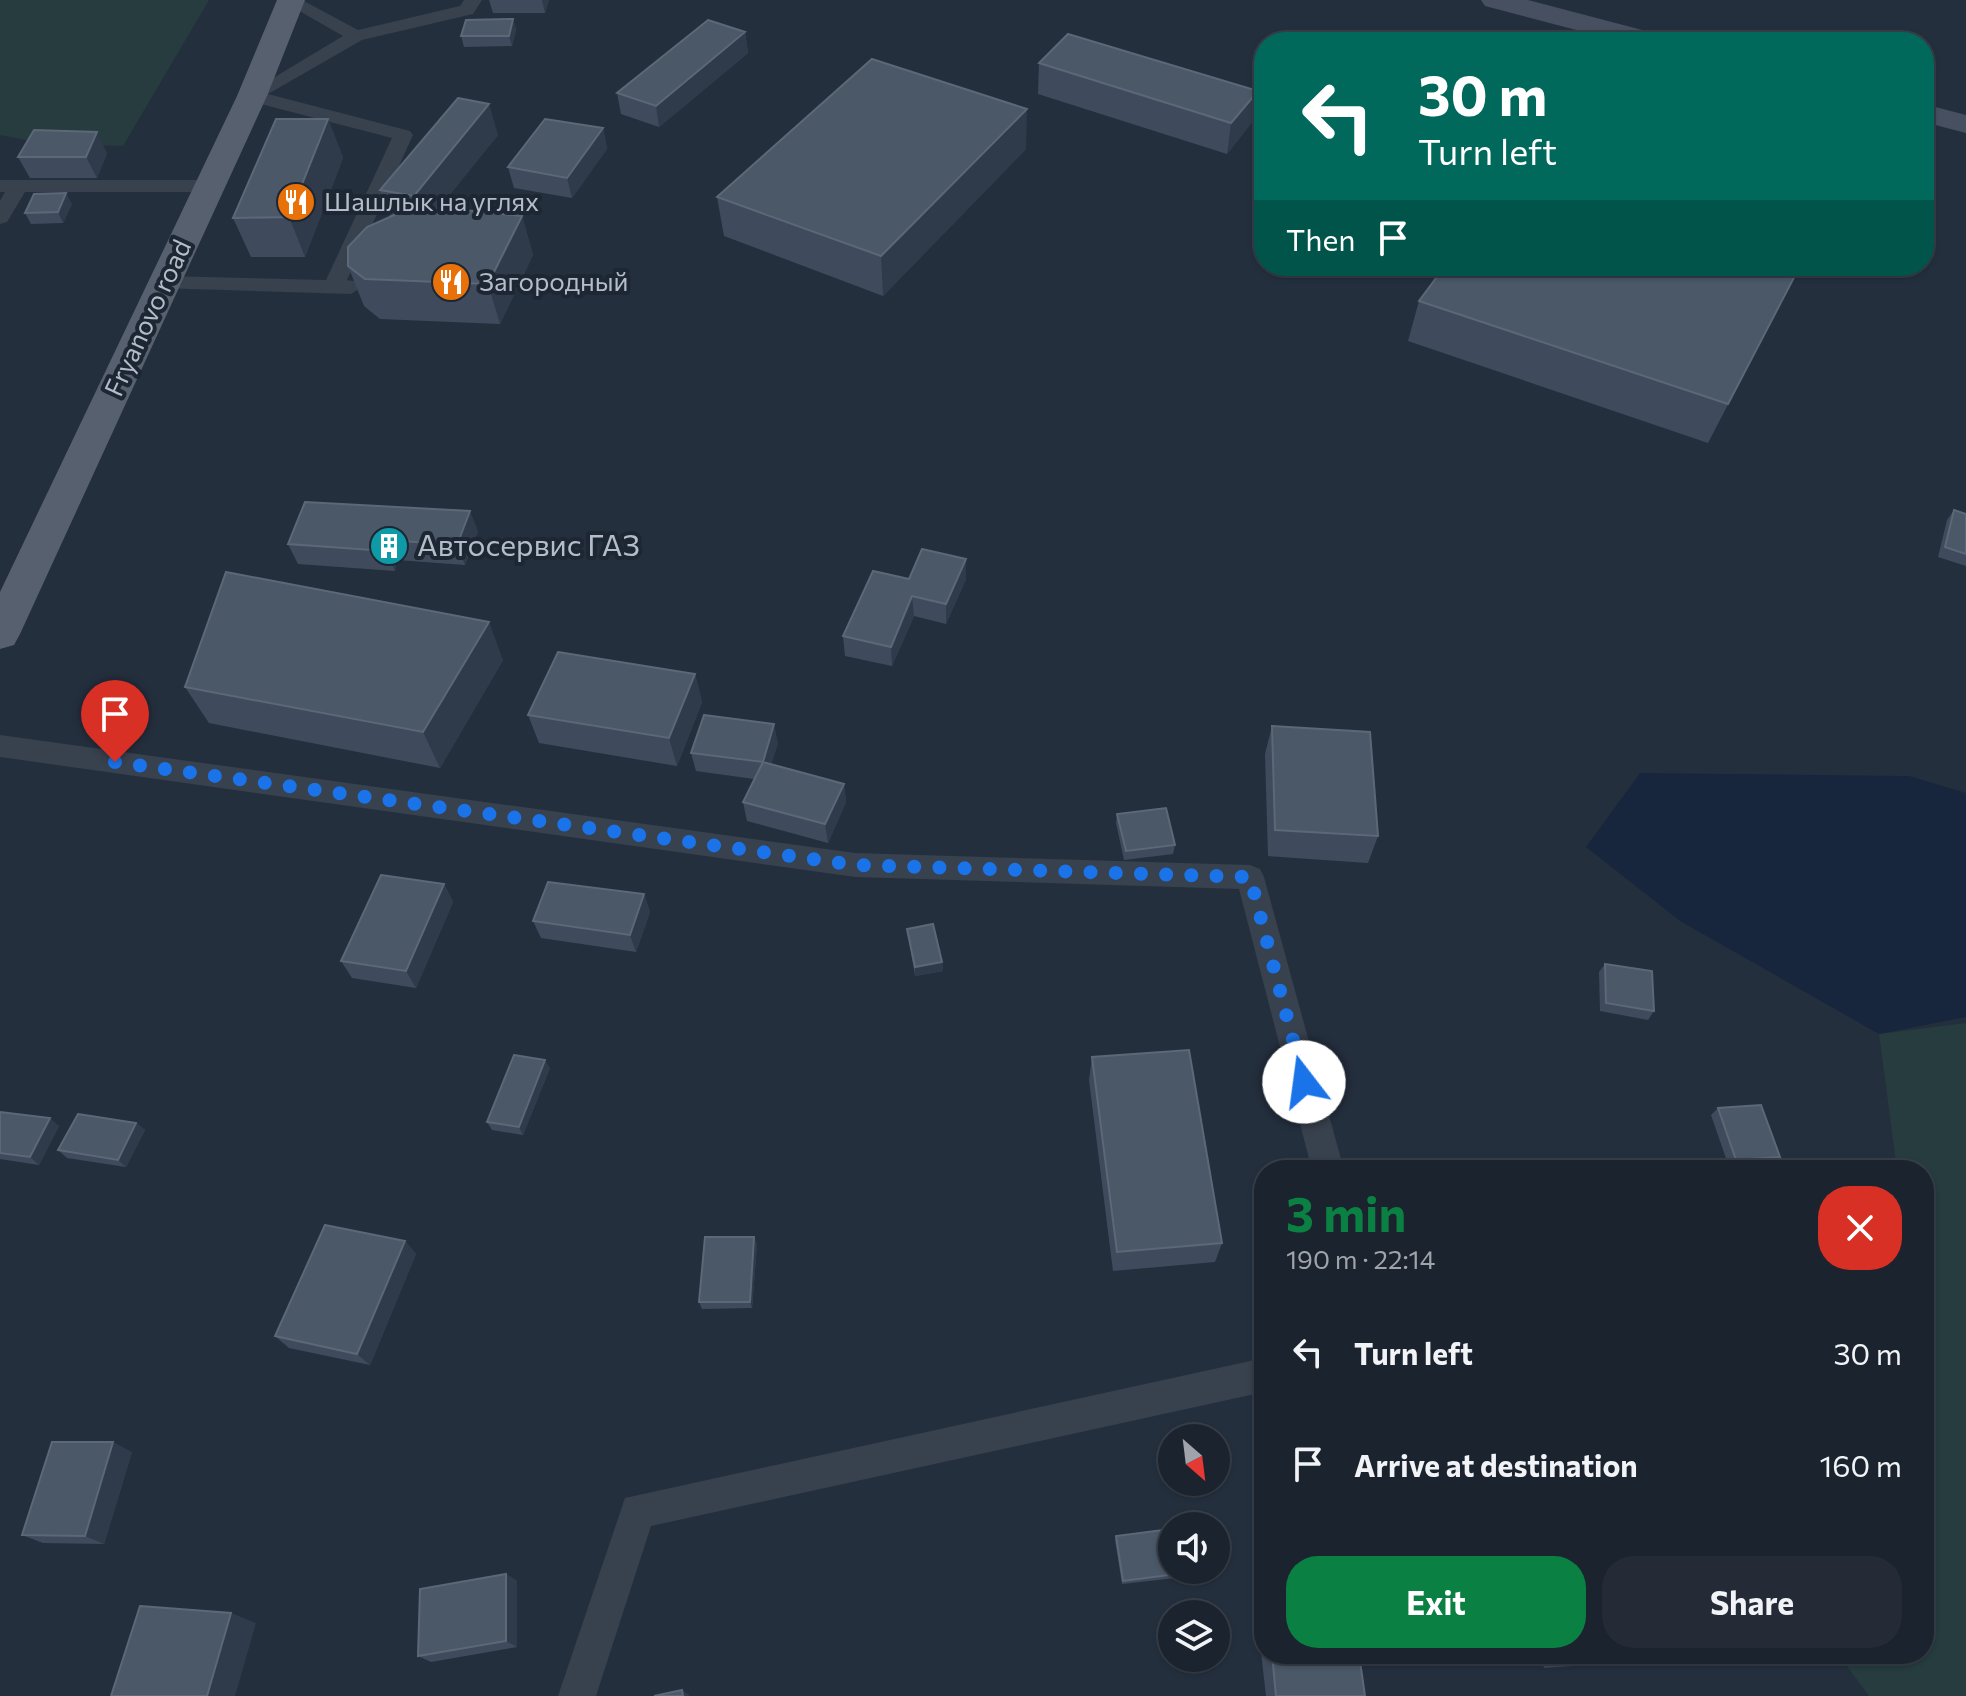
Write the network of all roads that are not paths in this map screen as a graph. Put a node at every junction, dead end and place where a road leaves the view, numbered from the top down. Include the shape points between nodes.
1 (291, 0) edge
2 (473, 0) edge
3 (1495, 0) edge
4 (1617, 32) edge
5 (356, 36) junction
6 (252, 96) junction
7 (1934, 116) edge
8 (1966, 124) edge
9 (10, 186) edge
10 (210, 186) junction
11 (0, 218) edge
12 (164, 283) junction
13 (0, 634) edge
14 (0, 746) edge
15 (1325, 1160) edge
16 (1254, 1377) edge
17 (577, 1696) edge

1 - 5 lane
1 - 6 main road, Fryanovo road
2 - 5 lane via 467,10
3 - 4 street
5 - 6 lane
6 - 10 main road, Fryanovo road
6 - 12 lane via 403,135 345,287
7 - 8 street
9 - 10 lane
9 - 11 lane
10 - 12 main road, Fryanovo road
12 - 13 main road, Fryanovo road
14 - 15 lane via 855,865 1250,877
16 - 17 lane via 638,1511

